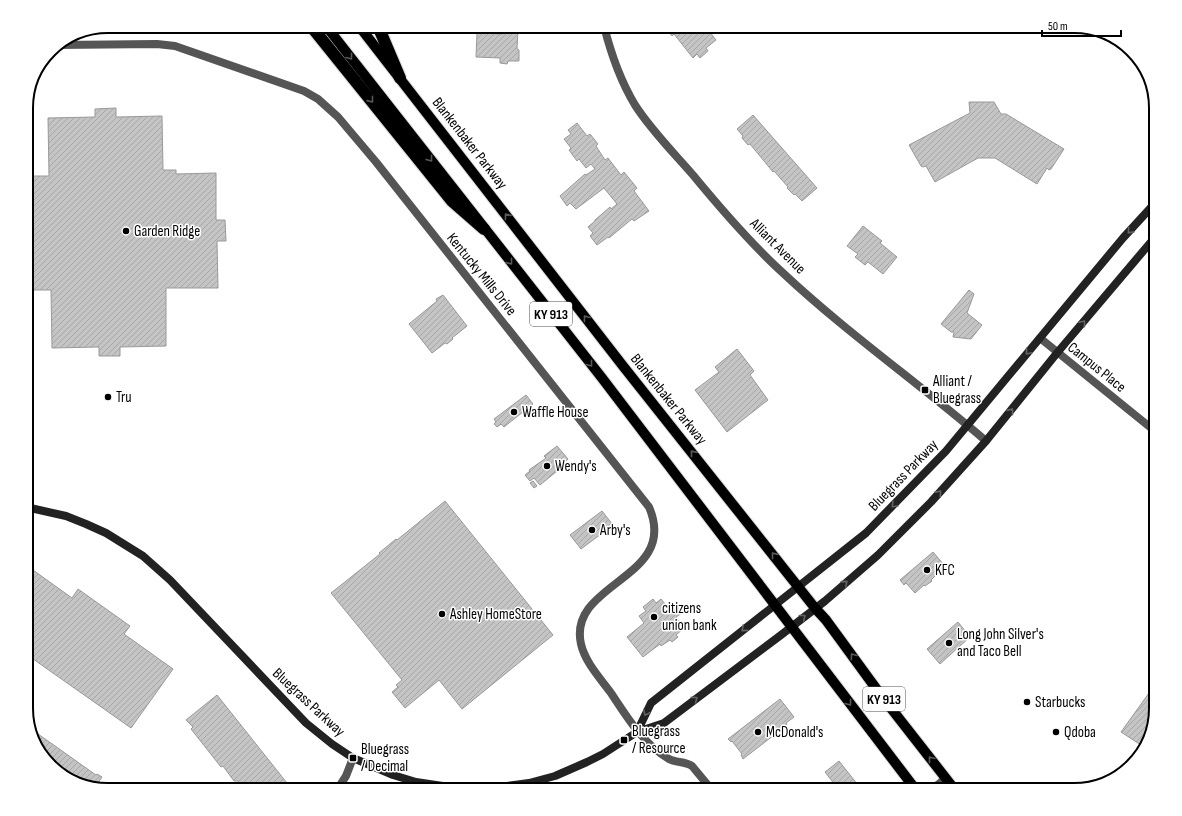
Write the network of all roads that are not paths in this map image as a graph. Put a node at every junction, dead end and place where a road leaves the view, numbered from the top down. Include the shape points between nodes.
1 (317, 33) edge
2 (331, 33) edge
3 (365, 33) edge
4 (381, 33) edge
5 (606, 33) edge
6 (67, 45) edge
7 (400, 78) junction
8 (1149, 210) edge
9 (484, 229) junction
10 (1149, 244) edge
11 (1040, 338) junction
12 (1057, 353) junction
13 (968, 425) junction
14 (1149, 426) edge
15 (986, 441) junction
16 (33, 509) edge
17 (798, 586) junction
18 (774, 605) junction
19 (815, 608) junction
20 (792, 627) junction
21 (637, 732) junction
22 (353, 758) junction
23 (946, 778) junction
24 (342, 783) edge
25 (423, 783) edge
26 (529, 783) edge
27 (706, 783) edge
28 (911, 783) edge
29 (940, 783) edge
30 (950, 783) edge

1 -> 9 highway via 452,202
2 -> 9 main road, KY 913
3 - 7 main road, Blankenbaker Parkway / KY 913
4 - 7 highway
5 - 13 street, Alliant Avenue via 614,62 635,105 723,211 817,304
6 - 21 street, Kentucky Mills Drive via 175,46 304,92 327,106 376,162 649,507 654,524 652,545 648,554 594,602 581,622 580,630 581,643 587,659
17 -> 7 main road, Blankenbaker Parkway / KY 913 via 623,366
8 -> 11 street, Bluegrass Parkway
9 -> 18 main road, KY 913 via 602,378
12 -> 10 street, Bluegrass Parkway
11 - 12 street, Campus Place
11 -> 13 street, Bluegrass Parkway
12 - 14 street, Campus Place
15 -> 12 street, Bluegrass Parkway
13 - 15 street, Alliant Avenue
13 -> 17 street, Bluegrass Parkway via 921,478 866,533
19 -> 15 street, Bluegrass Parkway via 878,555 931,502
16 - 22 street, Bluegrass Parkway via 66,516 86,524 143,556 170,580 306,723
17 - 18 street, Bluegrass Parkway
17 - 19 main road, Blankenbaker Parkway / KY 913
18 - 20 main road, KY 913
18 -> 21 street, Bluegrass Parkway via 651,703
20 -> 19 street, Bluegrass Parkway
23 -> 19 main road, Blankenbaker Parkway / KY 913
21 -> 20 street, Bluegrass Parkway via 664,723
20 -> 28 main road, KY 913
21 - 26 street, Bluegrass Parkway via 597,757 555,776
21 - 27 street, Kentucky Mills Drive via 670,759 688,763
22 - 24 street
22 - 25 street, Bluegrass Parkway via 393,775
23 - 29 street
23 - 30 main road, Blankenbaker Parkway / KY 913

